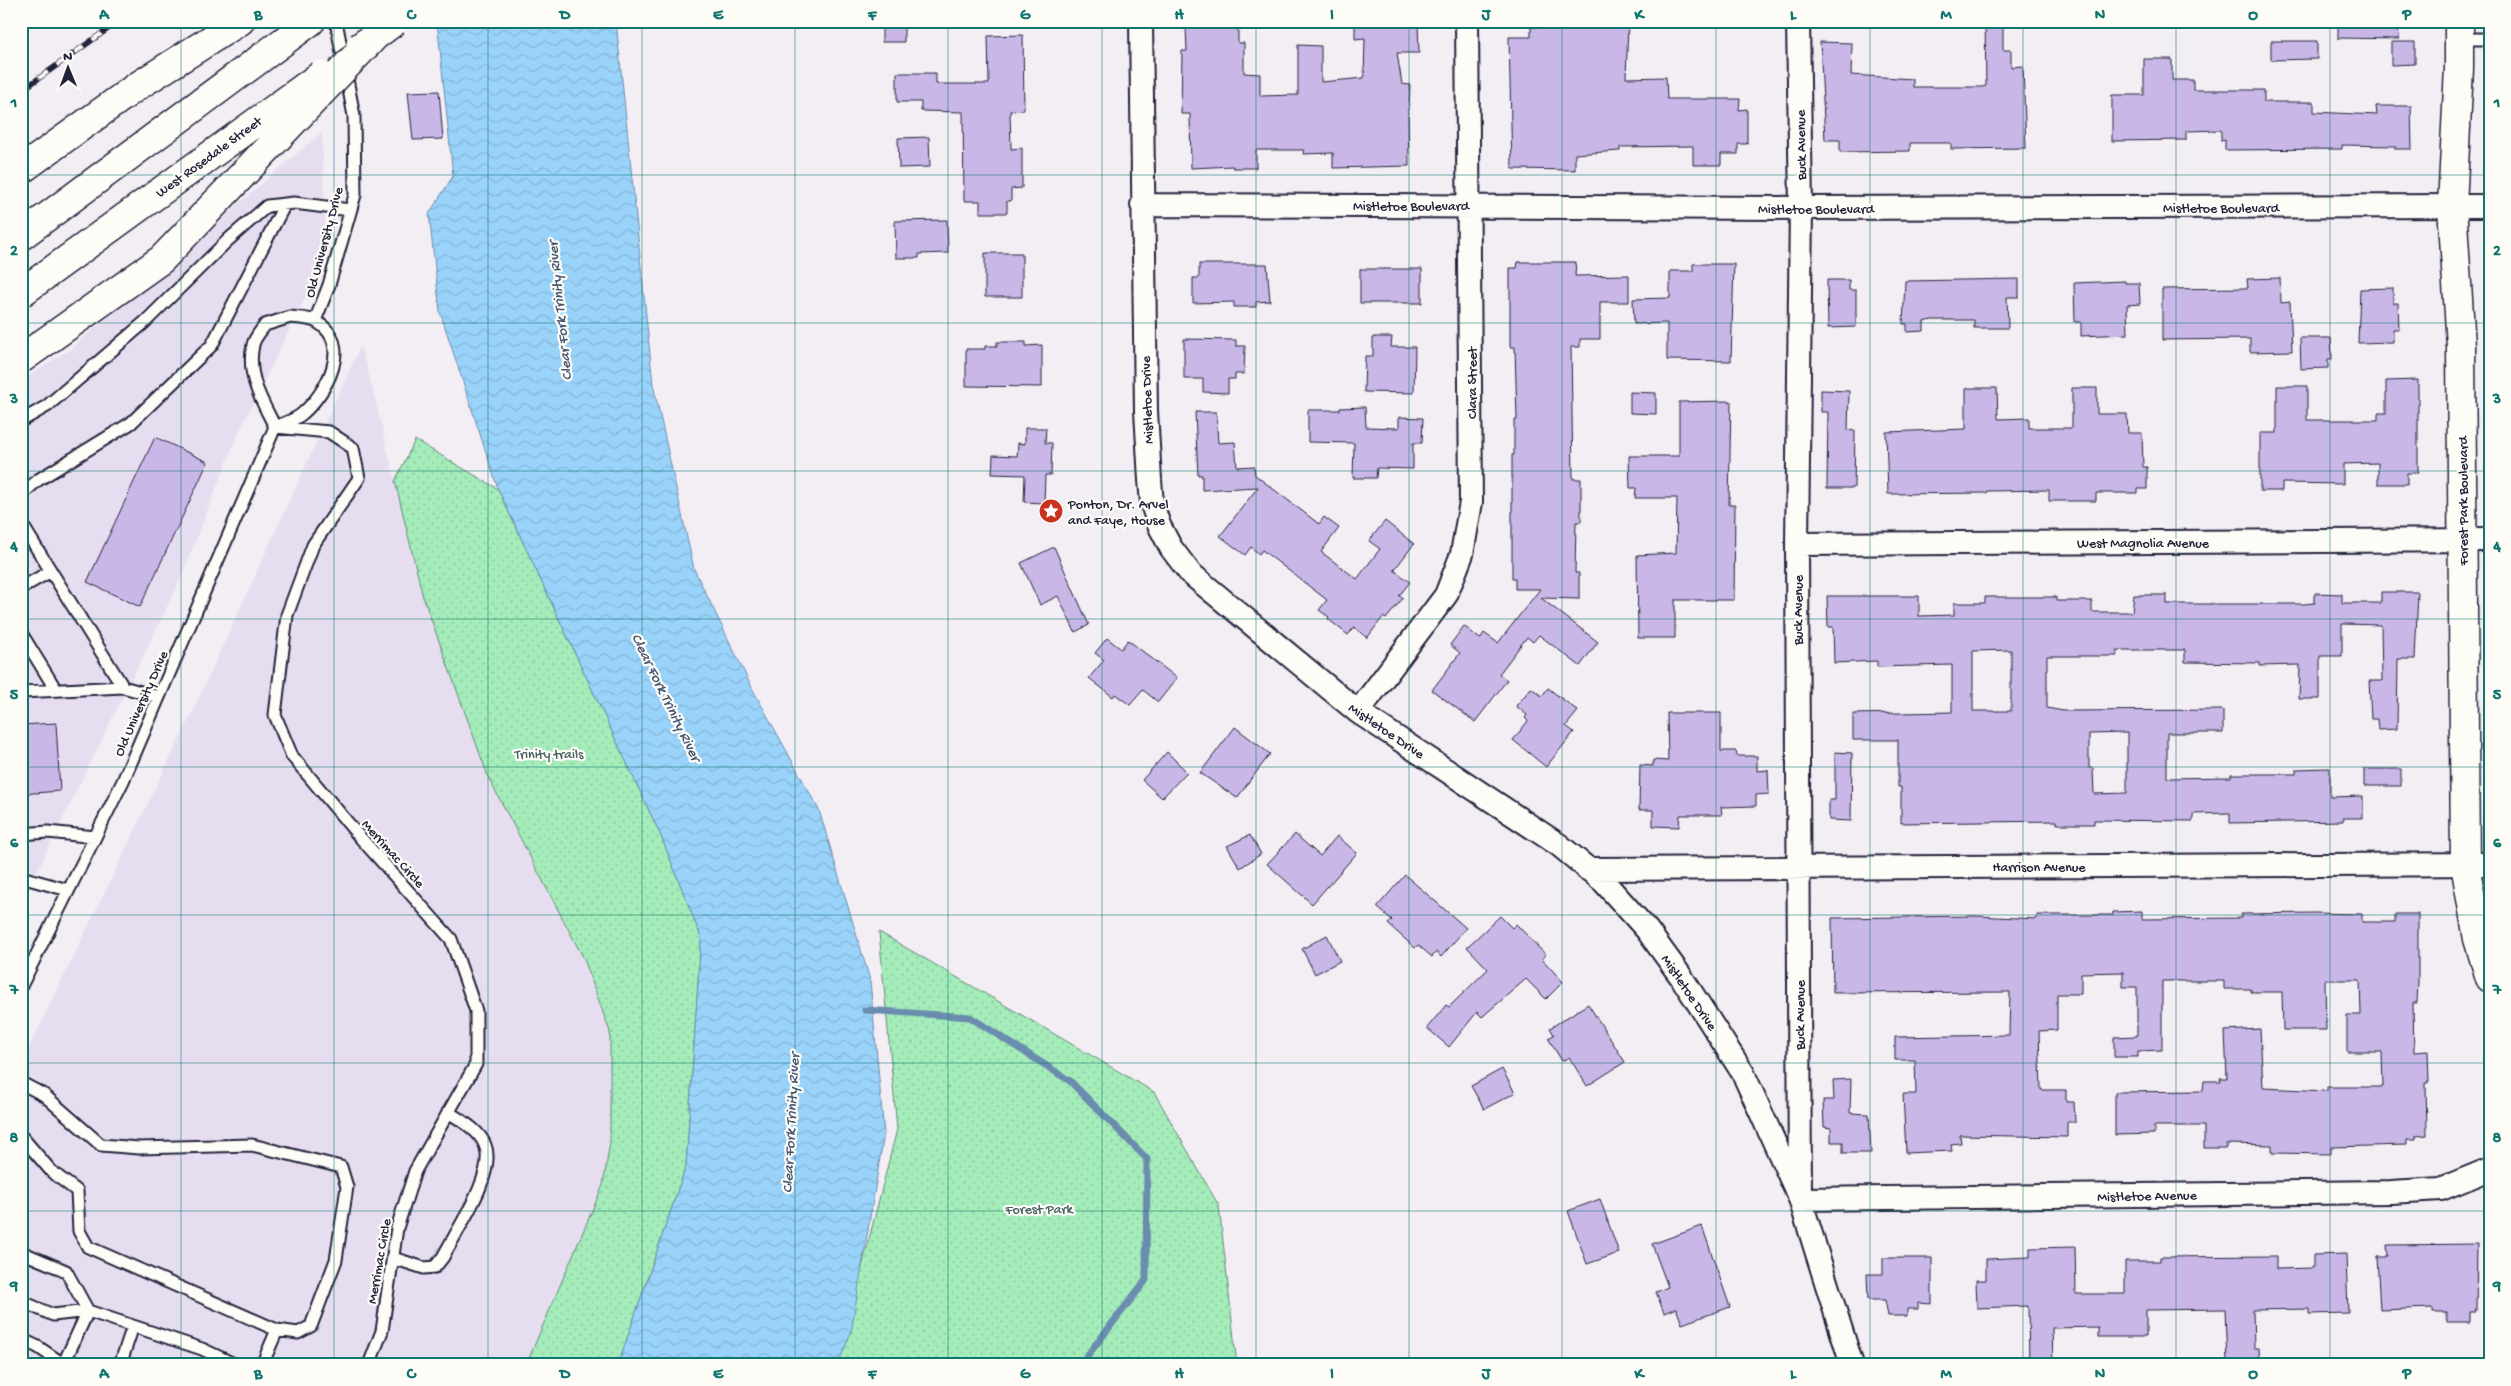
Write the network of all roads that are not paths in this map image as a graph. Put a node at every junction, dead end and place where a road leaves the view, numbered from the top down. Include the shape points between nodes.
1 (240, 21) edge
2 (311, 21) edge
3 (336, 21) edge
4 (1141, 21) edge
5 (1467, 21) edge
6 (1798, 21) edge
7 (384, 29) edge
8 (2459, 30) edge
9 (2490, 39) edge
10 (21, 170) edge
11 (286, 204) junction
12 (1142, 204) junction
13 (1470, 205) junction
14 (2452, 206) junction
15 (2490, 206) edge
16 (1801, 208) junction
17 (350, 210) junction
18 (21, 236) edge
19 (21, 293) edge
20 (316, 321) junction
21 (21, 359) edge
22 (21, 421) edge
23 (276, 427) junction
24 (21, 495) edge
25 (21, 523) edge
26 (2462, 540) junction
27 (2490, 540) edge
28 (1797, 544) junction
29 (50, 571) junction
30 (21, 588) edge
31 (21, 633) edge
32 (123, 687) junction
33 (56, 690) junction
34 (21, 692) edge
35 (159, 697) junction
36 (1358, 712) junction
37 (21, 834) edge
38 (95, 837) junction
39 (2477, 864) edge
40 (1798, 868) junction
41 (1587, 869) junction
42 (21, 877) edge
43 (68, 890) junction
44 (2490, 978) edge
45 (21, 986) edge
46 (21, 1083) edge
47 (448, 1112) junction
48 (21, 1136) edge
49 (2490, 1169) edge
50 (1800, 1199) junction
51 (21, 1252) edge
52 (393, 1258) junction
53 (21, 1301) edge
54 (88, 1311) junction
55 (133, 1326) junction
56 (277, 1330) junction
57 (21, 1340) edge
58 (63, 1364) edge
59 (120, 1365) edge
60 (236, 1365) edge
61 (262, 1365) edge
62 (368, 1365) edge
63 (1852, 1365) edge

1 - 10 main road via 136,87
2 - 18 main road
3 - 17 lane, Old University Drive via 354,116 354,195
4 - 12 street, Mistletoe Drive
5 - 13 street, Clara Street
6 - 16 street, Buck Avenue
7 - 19 main road, West Rosedale Street, bridge
7 - 21 main road, bridge via 162,260
8 - 9 lane
8 - 14 main road, Forest Park Boulevard
11 - 17 lane
11 - 22 lane via 267,206 145,322 47,406
11 - 24 lane via 212,345 131,423 38,480
12 - 13 street, Mistletoe Boulevard
12 - 36 street, Mistletoe Drive via 1146,411 1152,504 1159,525 1190,573
13 - 16 street, Mistletoe Boulevard
13 - 36 street, Clara Street via 1471,502 1462,554 1446,595
14 - 15 street, Mistletoe Boulevard
14 - 16 street, Mistletoe Boulevard
14 - 26 main road, Forest Park Boulevard via 2461,346
16 - 28 street, Buck Avenue
17 - 20 lane, Old University Drive
20 - 23 lane via 333,341 336,354 332,373 319,396 302,415
20 - 23 lane via 290,317 265,325 253,344 251,369 256,390
23 - 35 lane, Old University Drive
23 - 47 lane, Merrimac Circle via 329,432 353,448 359,478 313,545 287,615 275,715 292,756 358,836 451,939 476,1012 476,1064
25 - 29 lane
26 - 27 street, West Magnolia Avenue
26 - 28 street, West Magnolia Avenue
26 - 39 main road, Forest Park Boulevard
28 - 40 street, Buck Avenue
29 - 30 lane
29 - 32 lane
31 - 33 lane
32 - 33 lane
32 - 35 lane
33 - 34 lane
35 - 38 lane, Old University Drive
36 - 41 street, Mistletoe Drive via 1559,845
37 - 38 lane via 48,832
38 - 43 lane, Old University Drive
39 - 40 street, Harrison Avenue
39 - 44 main road, Forest Park Boulevard via 2478,939
40 - 41 street, Harrison Avenue
40 - 50 street, Buck Avenue
41 - 50 street, Mistletoe Drive via 1604,882 1647,930 1682,978 1743,1073
42 - 43 lane
43 - 45 lane, Old University Drive
46 - 56 lane via 44,1096 100,1145 139,1148 252,1145 341,1167 347,1187 336,1260 312,1326 298,1333
47 - 52 lane, Merrimac Circle via 415,1171 398,1228
47 - 52 lane via 475,1130 486,1145 488,1163 485,1178 435,1267 424,1268
48 - 56 lane via 52,1172 77,1191 79,1231 88,1247
49 - 50 street, Mistletoe Avenue via 2441,1190
50 - 63 street, Mistletoe Drive
51 - 54 lane via 66,1271
52 - 62 lane, Merrimac Circle via 382,1331
53 - 54 lane via 53,1314
54 - 55 lane
54 - 58 lane
55 - 59 lane
55 - 60 lane via 202,1349
56 - 61 lane
57 - 58 lane

